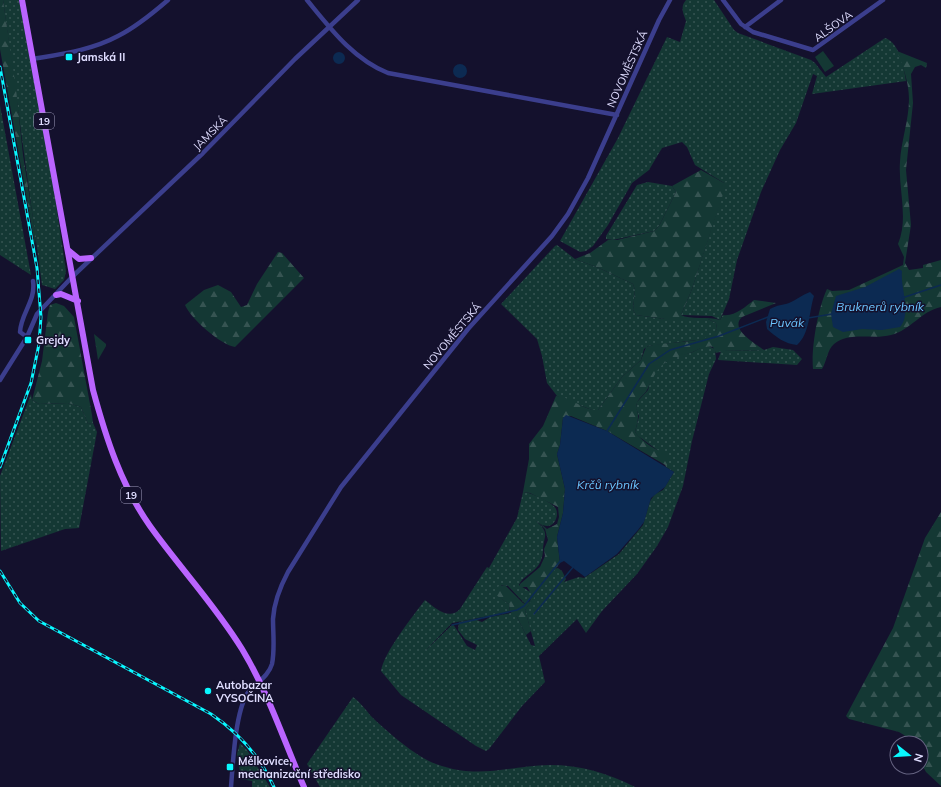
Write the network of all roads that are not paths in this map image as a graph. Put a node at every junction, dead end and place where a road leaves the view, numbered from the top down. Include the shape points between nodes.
1 (22, 0) edge
2 (168, 0) edge
3 (307, 0) edge
4 (358, 0) edge
5 (670, 0) edge
6 (724, 0) edge
7 (781, 0) edge
8 (883, 0) edge
9 (328, 26) junction
10 (745, 27) junction
11 (33, 59) junction
12 (617, 115) junction
13 (68, 250) junction
14 (91, 258) junction
15 (73, 276) junction
16 (33, 281) dead end
17 (56, 295) junction
18 (78, 301) junction
19 (27, 337) junction
20 (0, 380) edge
21 (259, 682) junction
22 (231, 787) edge
23 (304, 787) edge

1 - 11 main road, 19
2 - 11 street via 128,30 108,41 82,50
3 - 9 street
4 - 9 street, JAMSKÁ
5 - 12 street, NOVOMĚSTSKÁ
6 - 10 street
7 - 10 street
8 - 10 street, ALŠOVA via 813,50 753,32
9 - 12 street via 366,62 388,73
9 - 14 street, JAMSKÁ via 203,153
11 - 13 main road, 19
12 - 21 street, NOVOMĚSTSKÁ via 588,178 562,222 468,329 370,450 341,487 307,539 281,584 273,617 272,665 268,674
13 - 14 main road via 79,259
13 - 15 main road, 19
14 - 15 street, JAMSKÁ
15 - 17 street, JAMSKÁ
15 - 18 main road, 19
16 - 19 street via 32,303 20,327 20,332
17 - 18 main road via 62,294
17 - 19 street, JAMSKÁ via 37,314
18 - 21 main road, 19 via 93,390 104,432 132,497 150,525 218,613
19 - 20 street, JAMSKÁ
21 - 22 street, NOVOMĚSTSKÁ via 247,694 242,704
21 - 23 main road, 19

